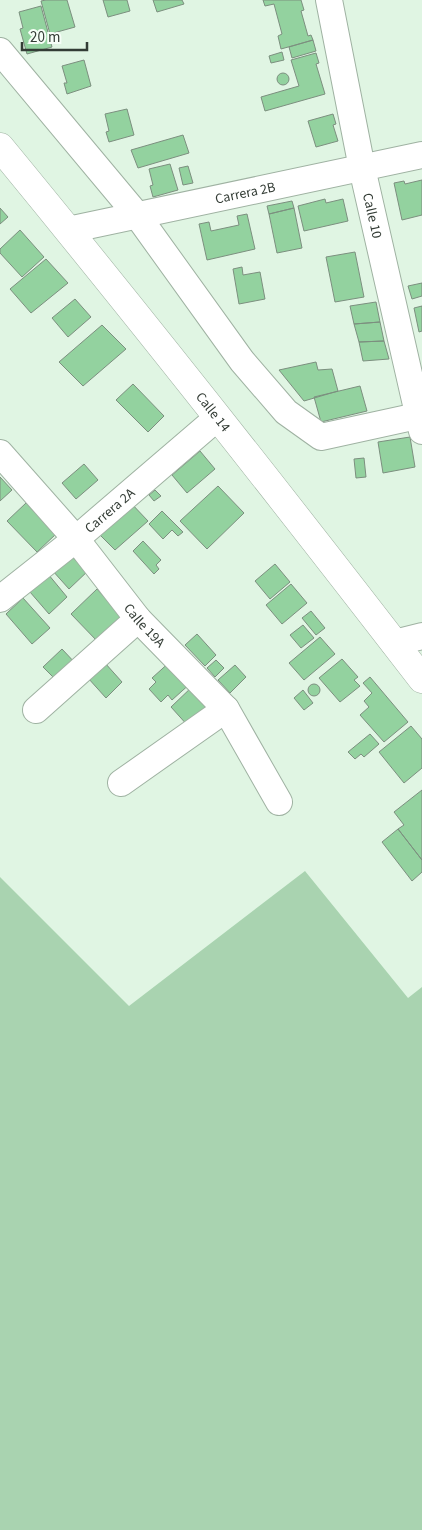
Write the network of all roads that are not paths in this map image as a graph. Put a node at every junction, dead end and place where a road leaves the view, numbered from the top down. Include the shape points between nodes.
1 (329, 0) edge
2 (0, 51) edge
3 (0, 147) edge
4 (422, 155) edge
5 (362, 168) junction
6 (137, 215) junction
7 (68, 230) junction
8 (217, 418) junction
9 (421, 421) edge
10 (0, 453) edge
11 (76, 539) junction
12 (0, 600) edge
13 (138, 619) junction
14 (422, 636) edge
15 (394, 643) junction
16 (422, 680) edge
17 (226, 709) junction
18 (36, 710) dead end
19 (121, 782) dead end
20 (279, 802) dead end

1 - 5 street, Calle 10
2 - 6 street
3 - 7 highway, Calle 14
4 - 5 street, Carrera 2B
5 - 6 street, Carrera 2B
5 - 9 street, Calle 10
6 - 7 street, Carrera 2B
6 - 9 street via 242,361 286,412 321,437
7 - 8 highway, Calle 14
8 - 11 street, Carrera 2A
8 - 15 highway, Calle 14
10 - 11 street, Calle 19A
11 - 12 street, Carrera 2A
11 - 13 street, Calle 19A
13 - 17 street, Calle 19A
13 - 18 street
14 - 15 street
15 - 16 highway, Calle 14
17 - 19 street
17 - 20 street, Calle 19A

